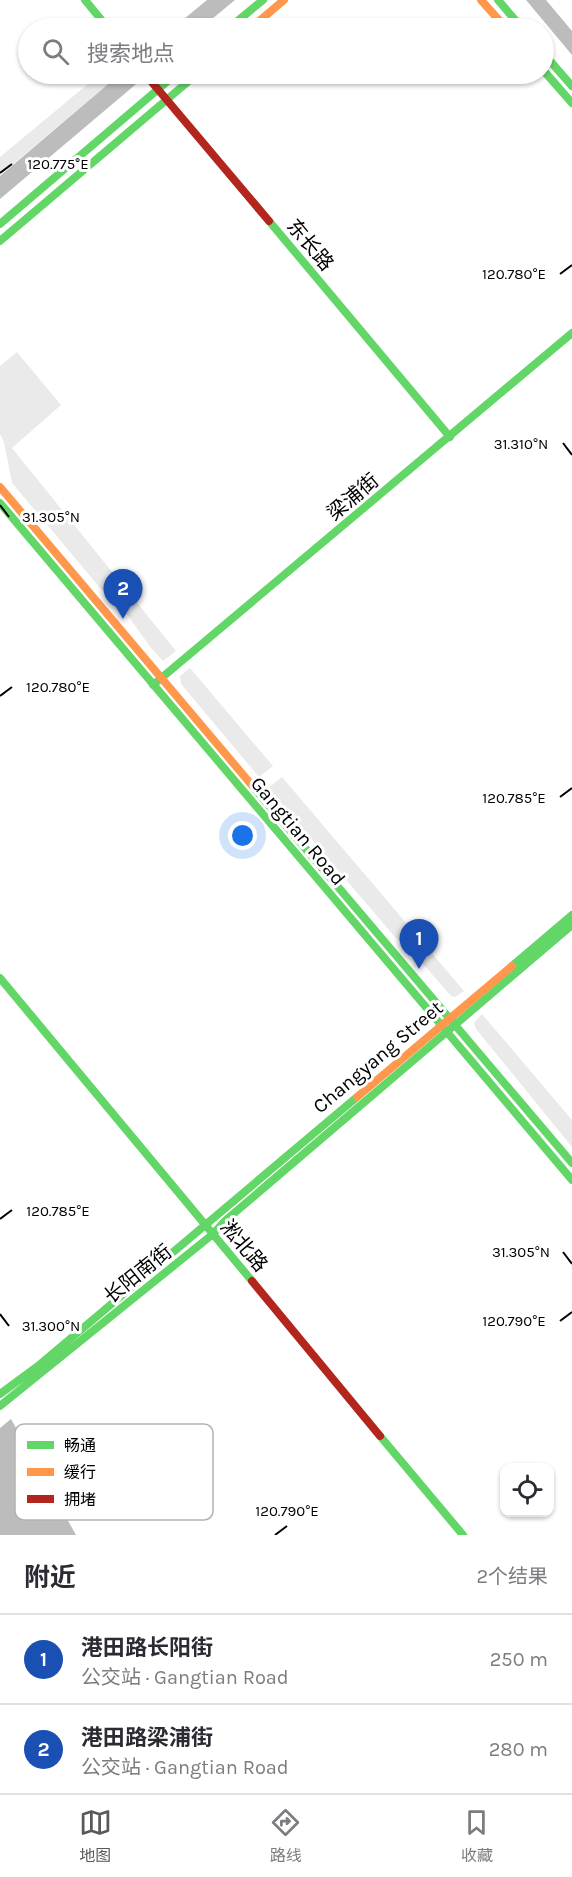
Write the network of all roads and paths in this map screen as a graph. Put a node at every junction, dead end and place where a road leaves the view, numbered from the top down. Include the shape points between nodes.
1 (85, 0) edge
2 (263, 0) edge
3 (284, 0) edge
4 (482, 0) edge
5 (498, 0) edge
6 (100, 18) edge
7 (241, 18) edge
8 (263, 18) edge
9 (497, 18) edge
10 (513, 18) edge
11 (554, 66) edge
12 (154, 84) edge
13 (164, 84) edge
14 (186, 84) edge
15 (554, 84) edge
16 (572, 86) edge
17 (158, 89) junction
18 (167, 99) junction
19 (572, 104) edge
20 (0, 224) edge
21 (0, 241) edge
22 (572, 333) edge
23 (450, 437) junction
24 (0, 486) edge
25 (0, 503) edge
26 (161, 678) junction
27 (153, 685) junction
28 (572, 915) edge
29 (572, 925) edge
30 (0, 978) edge
31 (452, 1021) junction
32 (444, 1028) junction
33 (572, 1163) edge
34 (572, 1180) edge
35 (205, 1226) junction
36 (213, 1234) junction
37 (0, 1394) edge
38 (0, 1406) edge
39 (463, 1535) edge

1 - 6 main road
2 - 7 main road
3 - 8 main road
4 - 9 main road
5 - 10 main road
11 - 16 main road
12 - 17 main road, 东长路
13 - 17 main road
14 - 18 main road
15 - 19 main road
17 - 18 main road, 东长路
17 - 20 main road
18 - 21 main road
18 - 23 main road, 东长路
22 - 23 main road, 梁浦街
23 - 26 main road, 梁浦街
24 - 26 main road, Gangtian Road
25 - 27 main road, Gangtian Road
26 - 27 main road, 梁浦街
26 - 31 main road, Gangtian Road
27 - 32 main road, Gangtian Road
28 - 31 main road, Changyang Street
29 - 31 main road, Changyang Street
30 - 35 main road, 淞北路
31 - 32 main road, Changyang Street
31 - 33 main road, Gangtian Road
32 - 34 main road, Gangtian Road
32 - 35 main road, Changyang Street
32 - 36 main road, Changyang Street
35 - 36 main road, 淞北路
35 - 37 main road, 长阳南街
36 - 38 main road, 长阳南街
36 - 39 main road, 淞北路

